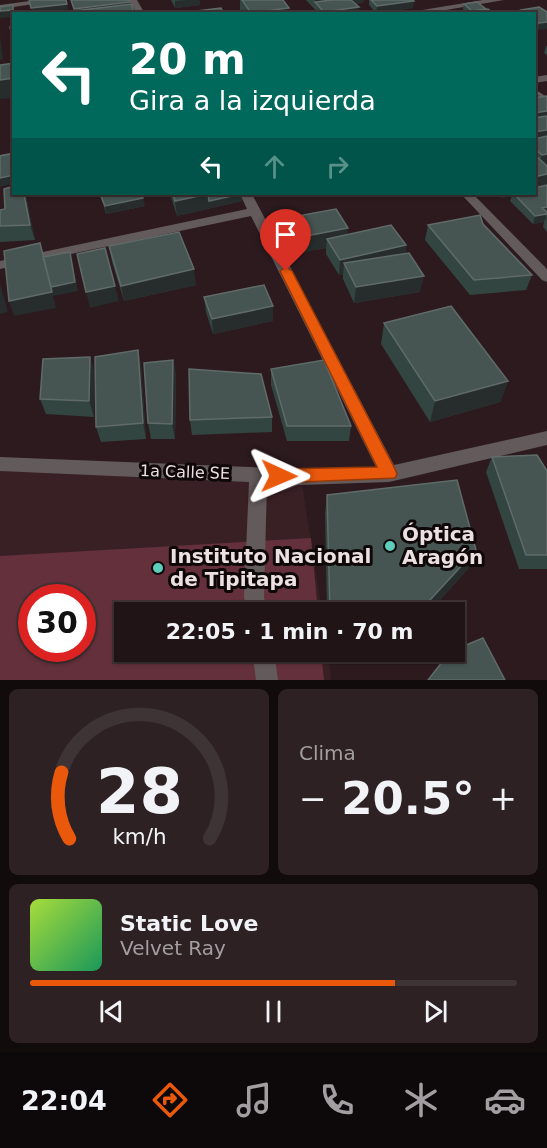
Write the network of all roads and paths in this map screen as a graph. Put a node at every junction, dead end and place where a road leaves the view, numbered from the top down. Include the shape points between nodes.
1 (57, 0) edge
2 (420, 0) edge
3 (500, 0) edge
4 (0, 7) edge
5 (434, 11) edge
6 (247, 195) edge
7 (468, 195) edge
8 (255, 211) junction
9 (0, 265) edge
10 (547, 277) edge
11 (547, 438) edge
12 (0, 464) edge
13 (389, 474) junction
14 (258, 475) junction
15 (255, 602) edge
16 (264, 662) edge
17 (267, 680) edge

1 - 4 street
2 - 5 street
3 - 5 street
6 - 8 street
7 - 10 street
8 - 9 street
8 - 13 street
11 - 13 street, 1a Calle SE
12 - 14 street, 1a Calle SE
13 - 14 street, 1a Calle SE
14 - 15 street
16 - 17 street

